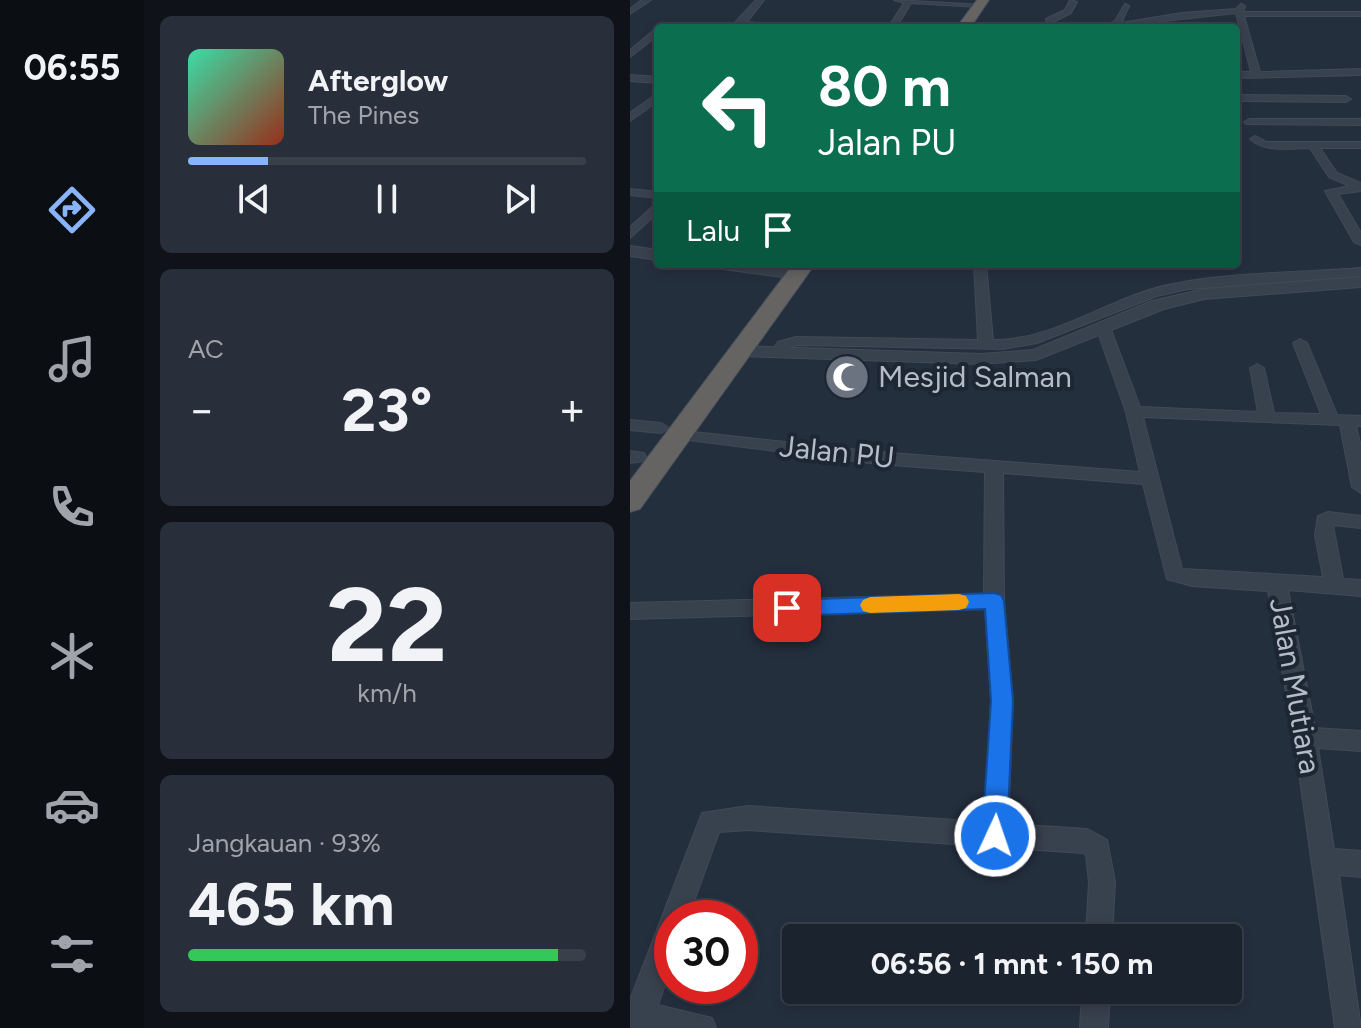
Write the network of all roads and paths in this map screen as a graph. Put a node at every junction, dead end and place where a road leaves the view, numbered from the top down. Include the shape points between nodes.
1 (647, 0) edge
2 (761, 0) edge
3 (898, 0) edge
4 (994, 0) edge
5 (909, 1) edge
6 (981, 2) edge
7 (1073, 2) edge
8 (1125, 6) dead end
9 (1240, 10) junction
10 (630, 12) edge
11 (1361, 14) edge
12 (715, 16) dead end
13 (1122, 23) junction
14 (703, 24) edge
15 (740, 24) edge
16 (895, 24) edge
17 (966, 24) edge
18 (978, 24) edge
19 (1050, 24) edge
20 (1119, 24) edge
21 (654, 35) edge
22 (630, 54) edge
23 (1361, 72) edge
24 (1330, 73) junction
25 (1240, 75) edge
26 (1256, 75) junction
27 (630, 78) edge
28 (654, 80) edge
29 (1240, 97) edge
30 (654, 99) edge
31 (1346, 99) junction
32 (1240, 105) edge
33 (630, 118) edge
34 (1249, 122) junction
35 (1361, 122) edge
36 (1255, 139) junction
37 (1243, 142) dead end
38 (1313, 145) junction
39 (1361, 145) edge
40 (1361, 187) edge
41 (630, 192) edge
42 (654, 195) edge
43 (654, 209) edge
44 (630, 234) edge
45 (1360, 242) edge
46 (630, 251) edge
47 (654, 254) edge
48 (792, 268) edge
49 (980, 268) edge
50 (1361, 272) edge
51 (1361, 282) edge
52 (1103, 327) junction
53 (1300, 343) dead end
54 (986, 345) junction
55 (742, 351) junction
56 (777, 354) junction
57 (1257, 368) dead end
58 (1134, 412) junction
59 (1267, 417) junction
60 (1346, 420) edge
61 (630, 425) edge
62 (671, 431) junction
63 (633, 460) edge
64 (994, 465) junction
65 (1149, 479) junction
66 (1361, 487) edge
67 (630, 502) edge
68 (1361, 522) edge
69 (1277, 584) junction
70 (1335, 586) junction
71 (1361, 588) edge
72 (994, 601) junction
73 (630, 611) edge
74 (1305, 737) junction
75 (1361, 741) edge
76 (995, 836) junction
77 (1325, 861) junction
78 (1361, 864) edge
79 (682, 900) edge
80 (1100, 924) edge
81 (654, 970) edge
82 (1095, 1004) edge
83 (635, 1015) edge
84 (702, 1028) edge
85 (1094, 1028) edge
86 (1349, 1028) edge

1 - 10 street
2 - 15 street
3 - 5 street
4 - 18 highway
5 - 6 street
5 - 16 street
6 - 17 highway
7 - 19 street
8 - 13 street
9 - 11 street
9 - 13 street
9 - 26 street
12 - 14 street
13 - 20 street
21 - 22 street
23 - 24 street
24 - 26 street
24 - 31 street
25 - 26 street
27 - 28 street
29 - 31 street
30 - 33 street
31 - 35 street
32 - 34 street
34 - 35 street
34 - 36 street
36 - 37 street
36 - 38 street via 1264,145
38 - 39 street
38 - 40 street via 1333,175
40 - 45 street via 1331,191
41 - 42 street
43 - 44 street
46 - 47 street
48 - 55 highway
48 - 62 highway
49 - 54 street
50 - 54 street via 1206,279 1153,293 1023,343
51 - 52 street via 1204,294
52 - 56 street via 1050,350 1011,358
52 - 58 street, Jalan Mutiara
53 - 60 street
54 - 56 street via 796,341 783,345
55 - 56 street
55 - 62 highway
57 - 59 street
58 - 59 street
58 - 65 street, Jalan Mutiara
59 - 60 street
60 - 66 street
61 - 62 street, Jalan PU
62 - 63 highway
62 - 64 street, Jalan PU via 878,458
62 - 67 highway
64 - 65 street, Jalan PU
64 - 72 street
65 - 69 street, Jalan Mutiara via 1174,574
68 - 70 street via 1324,521
69 - 70 street
69 - 74 street, Jalan Mutiara
70 - 71 street
72 - 73 street
72 - 76 street via 1002,701
74 - 75 street
74 - 77 street, Jalan Mutiara
76 - 79 street via 748,818 711,821
76 - 80 street via 1087,841 1098,849
77 - 78 street
77 - 86 street, Jalan Mutiara
81 - 83 street
82 - 85 street
83 - 84 street

